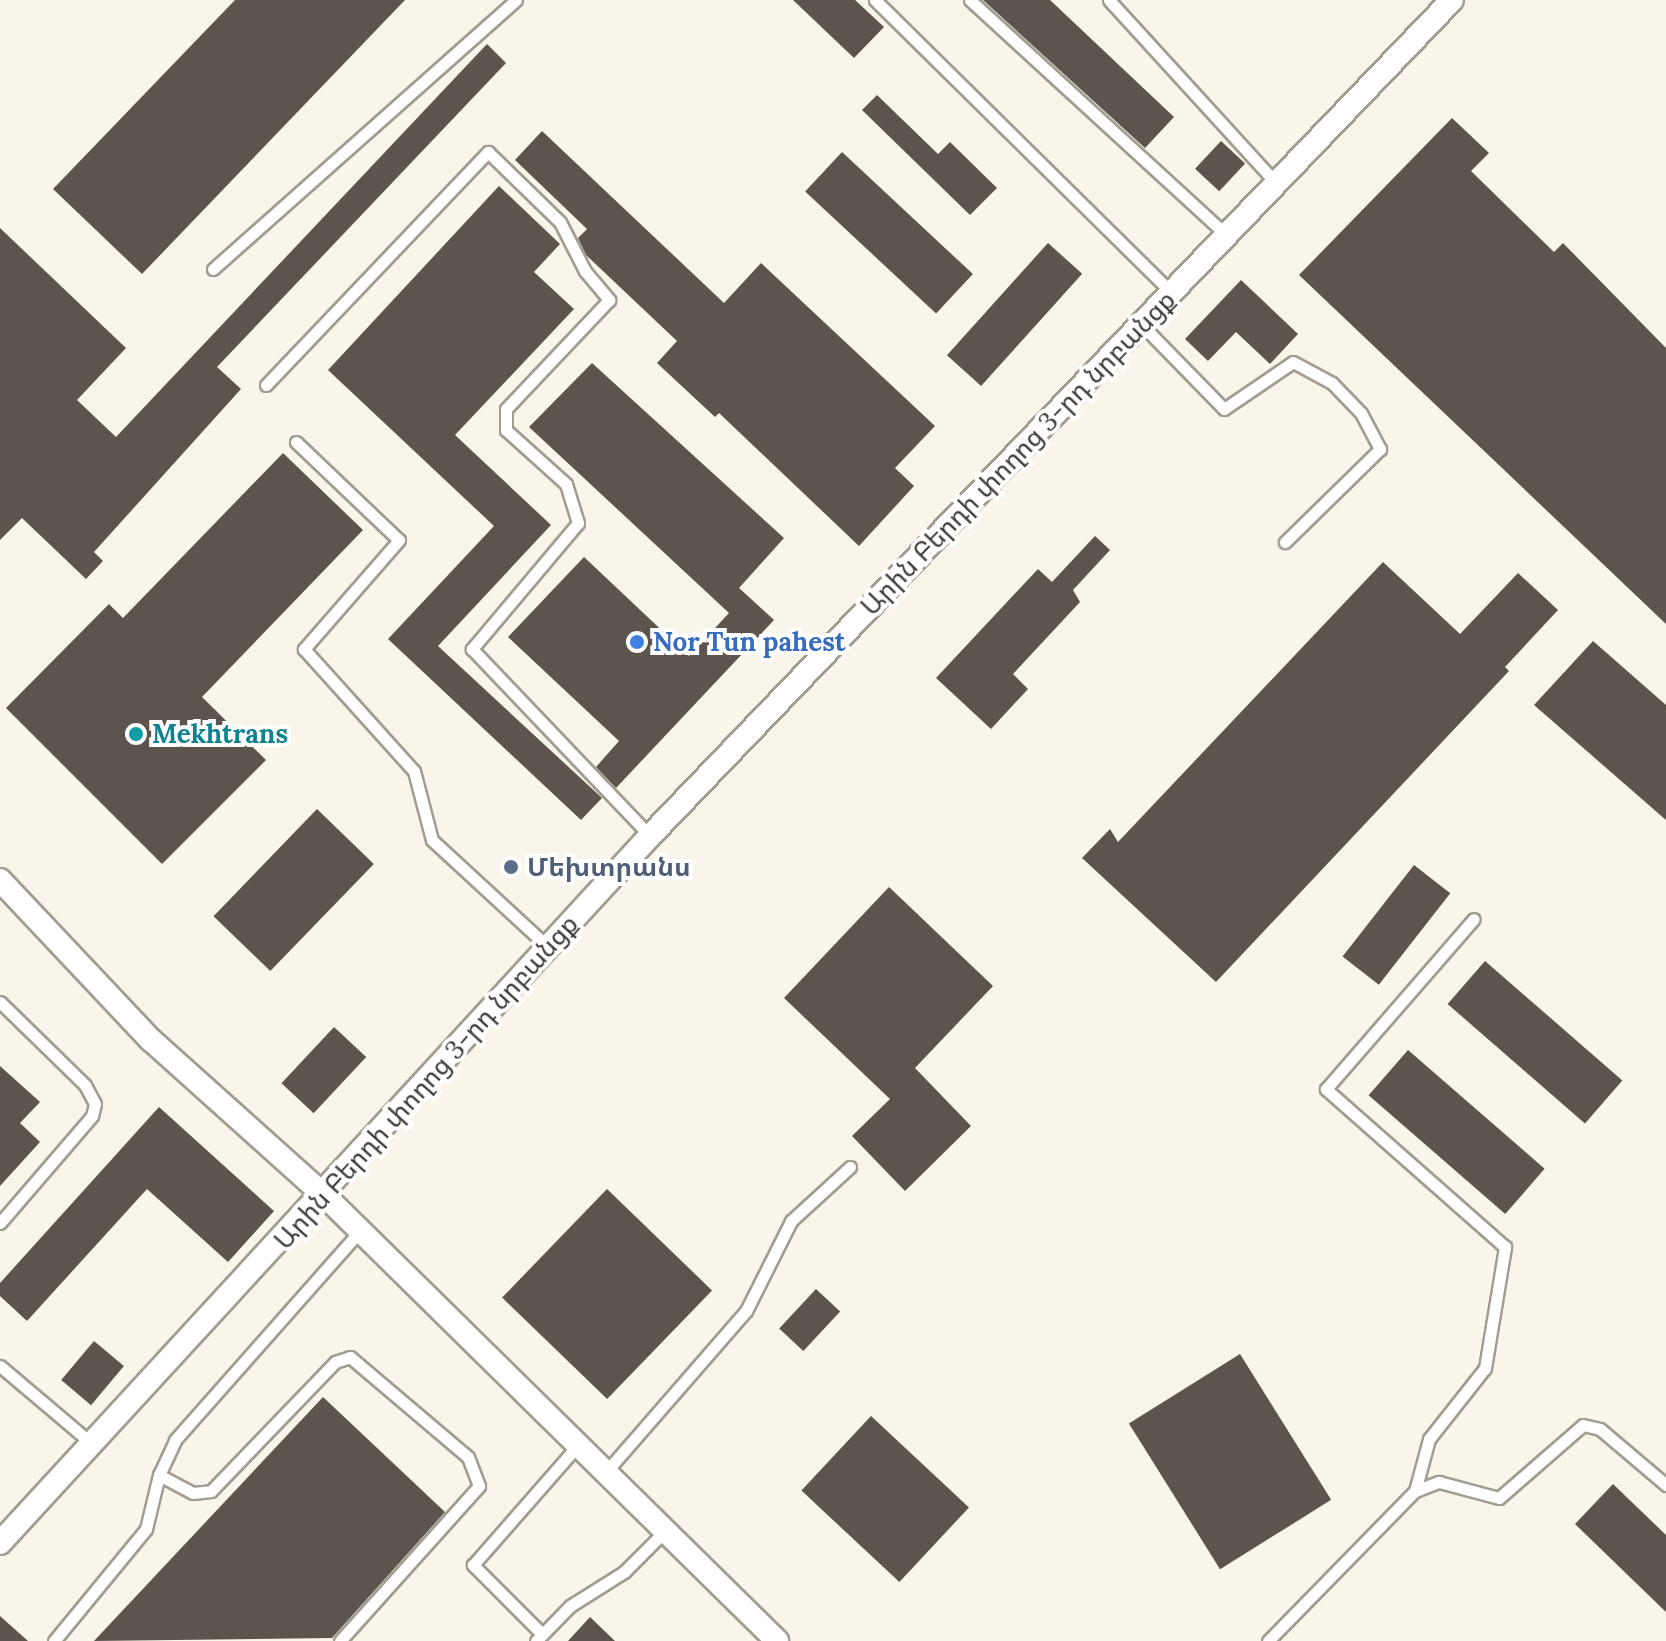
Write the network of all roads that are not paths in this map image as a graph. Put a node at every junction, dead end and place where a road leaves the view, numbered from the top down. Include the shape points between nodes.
1 (516, 0) edge
2 (875, 0) edge
3 (970, 0) edge
4 (1109, 0) edge
5 (1452, 0) edge
6 (1277, 184) junction
7 (1228, 236) junction
8 (213, 269) dead end
9 (1173, 293) junction
10 (1142, 325) junction
11 (266, 385) dead end
12 (296, 442) dead end
13 (1285, 542) dead end
14 (650, 836) junction
15 (0, 880) edge
16 (1474, 919) dead end
17 (549, 948) junction
18 (0, 1002) edge
19 (850, 1167) dead end
20 (324, 1195) junction
21 (0, 1223) edge
22 (361, 1230) junction
23 (0, 1366) edge
24 (91, 1443) junction
25 (577, 1446) junction
26 (605, 1473) junction
27 (159, 1475) junction
28 (1666, 1485) edge
29 (1415, 1491) junction
30 (664, 1532) junction
31 (0, 1543) edge
32 (539, 1638) edge
33 (54, 1641) edge
34 (340, 1641) edge
35 (777, 1641) edge
36 (1268, 1641) edge

1 - 8 lane
2 - 9 lane
3 - 7 lane
4 - 6 lane
5 - 6 street, Արին Բերդի փողոց 3-րդ նրբանցք
6 - 7 street, Արին Բերդի փողոց 3-րդ նրբանցք
7 - 9 street, Արին Բերդի փողոց 3-րդ նրբանցք
9 - 10 street, Արին Բերդի փողոց 3-րդ նրբանցք
10 - 13 lane via 1224,409 1293,362 1332,383 1361,413 1380,449
10 - 14 street, Արին Բերդի փողոց 3-րդ նրբանցք
11 - 14 lane via 488,152 560,222 585,271 609,300 506,409 506,430 566,484 578,523 472,649
12 - 17 lane via 399,540 304,649 414,771 432,840
14 - 17 street, Արին Բերդի փողոց 3-րդ նրբանցք
15 - 20 street via 151,1040
16 - 29 lane via 1326,1089 1505,1247 1485,1368 1429,1439
17 - 20 street, Արին Բերդի փողոց 3-րդ նրբանցք
18 - 21 lane via 85,1085 95,1104 92,1116
19 - 26 lane via 791,1221 746,1311
20 - 22 street
20 - 24 street, Արին Բերդի փողոց 3-րդ նրբանցք
22 - 25 street
22 - 27 lane via 175,1440
23 - 24 lane
24 - 31 street, Արին Բերդի փողոց 3-րդ նրբանցք
25 - 26 street
25 - 32 lane via 473,1565
26 - 30 street
27 - 33 lane via 146,1529
27 - 34 lane via 193,1493 211,1491 335,1362 350,1357 468,1457 479,1486
28 - 29 lane via 1600,1429 1583,1425 1499,1498 1439,1482
29 - 36 lane
30 - 32 lane via 624,1572 570,1606
30 - 35 street

